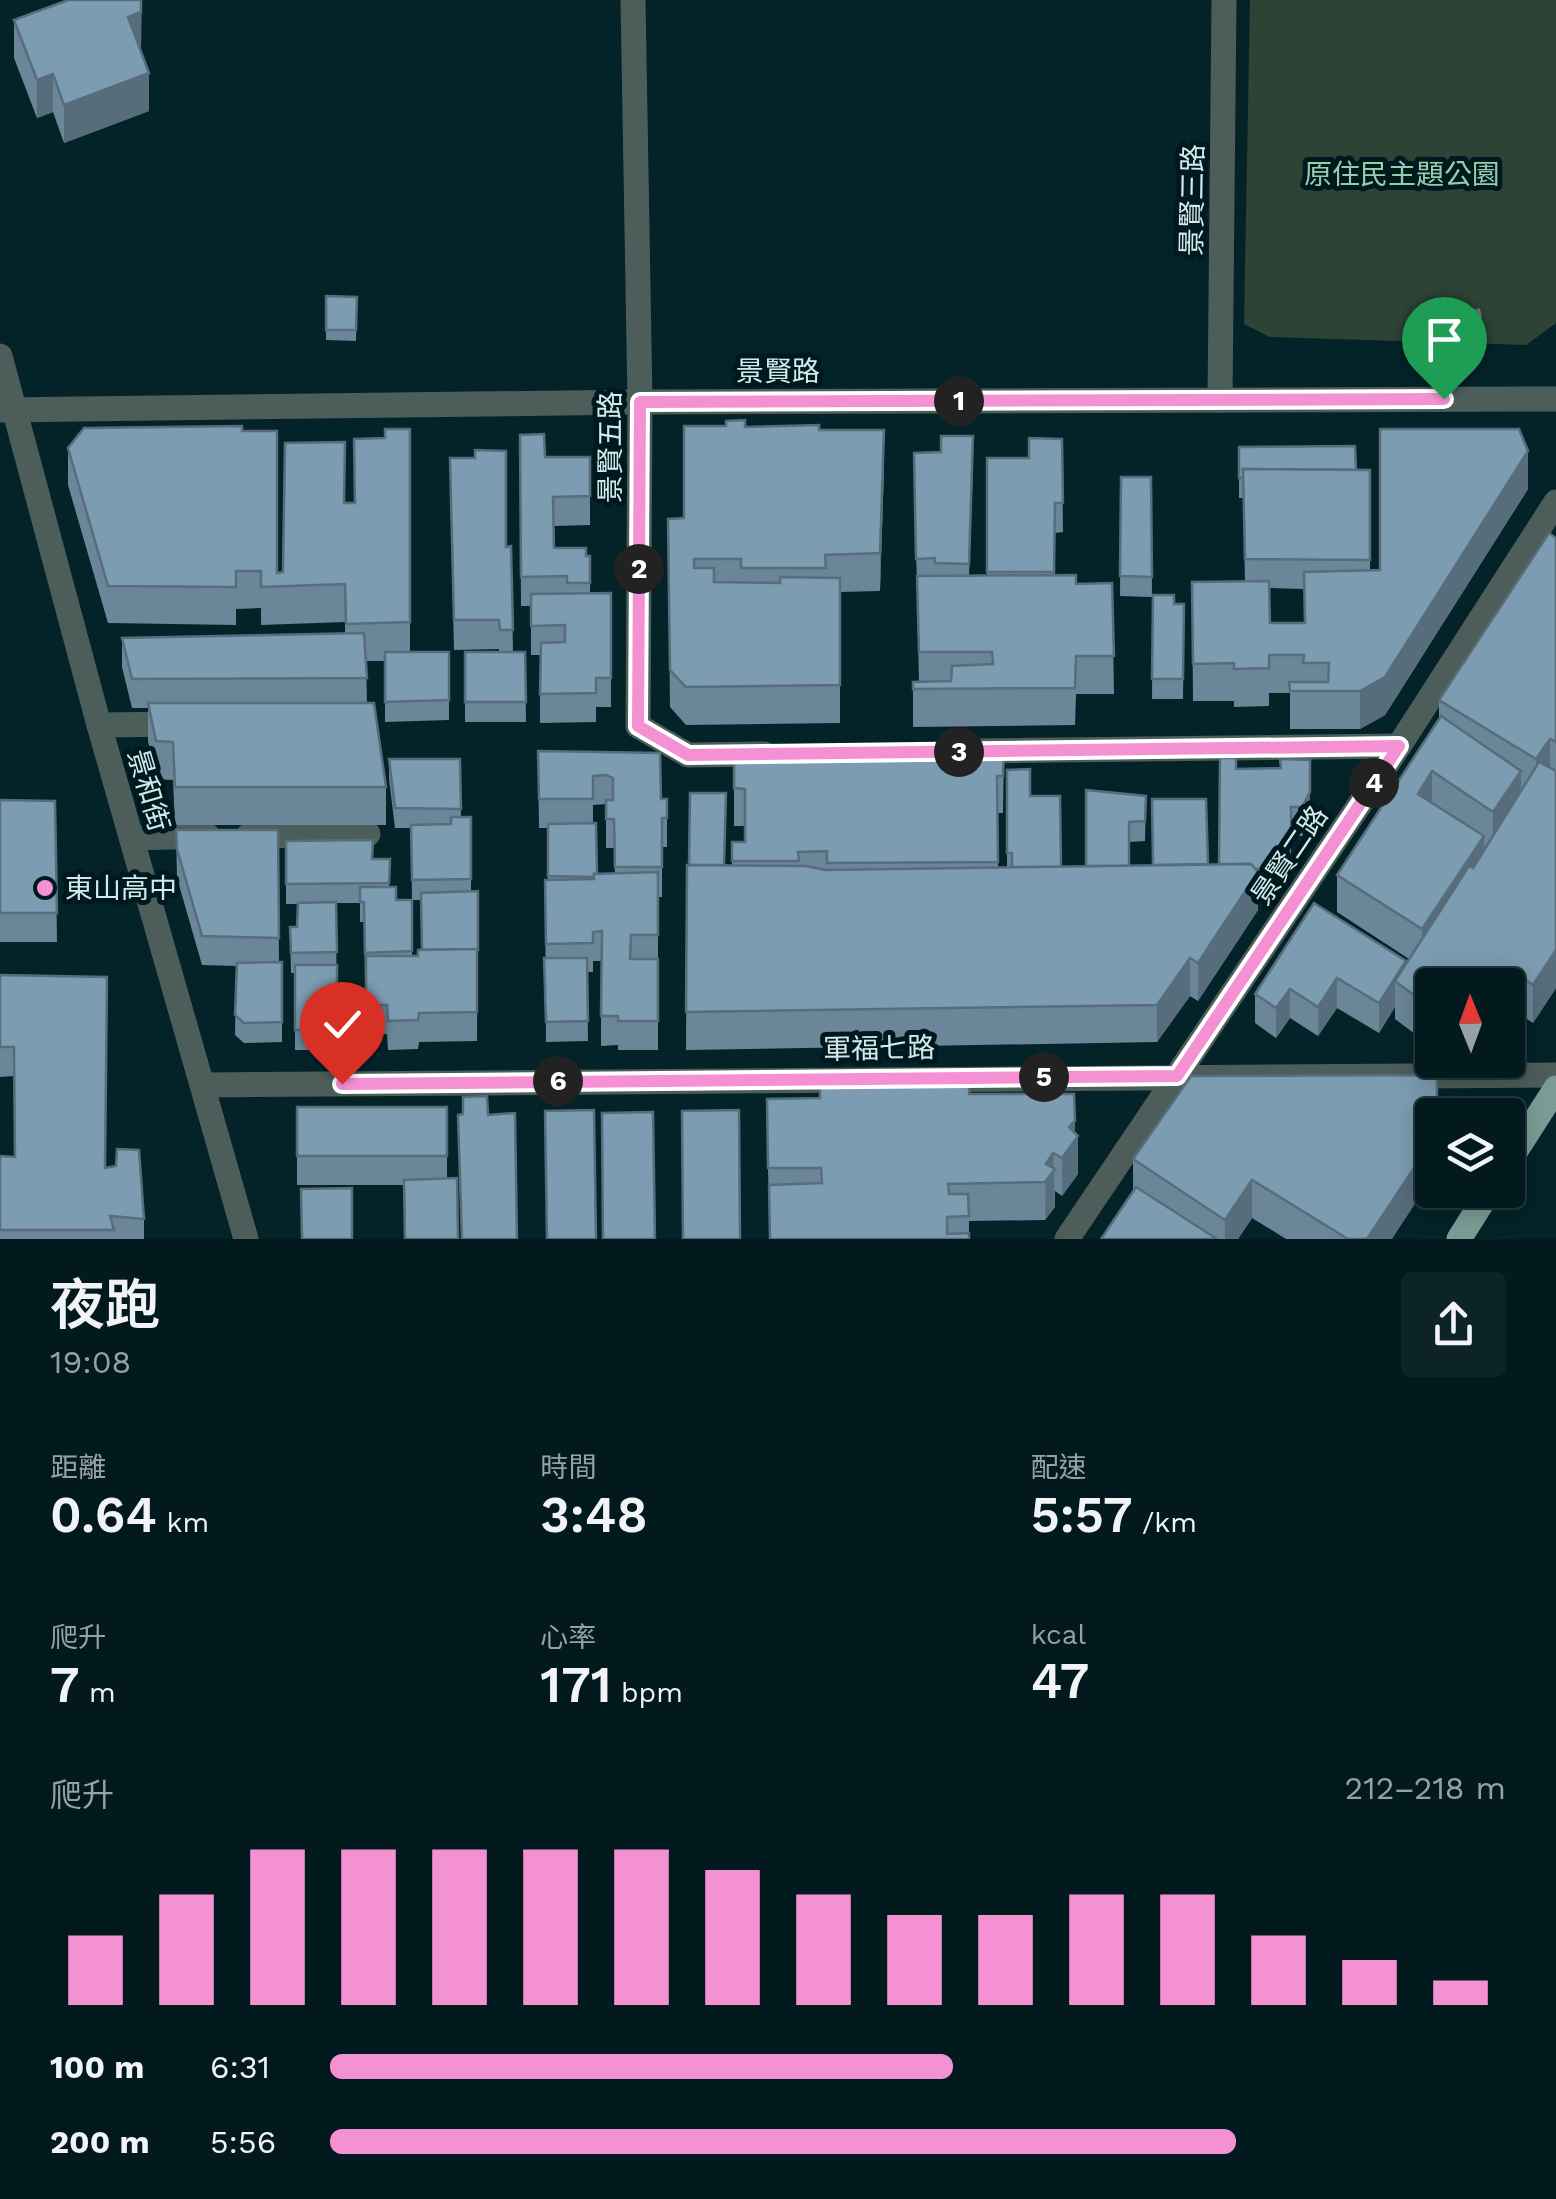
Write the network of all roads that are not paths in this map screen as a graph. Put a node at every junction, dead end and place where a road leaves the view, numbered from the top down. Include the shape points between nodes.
1 (632, 0) edge
2 (1224, 0) edge
3 (0, 356) edge
4 (1556, 398) edge
5 (1220, 400) junction
6 (640, 402) junction
7 (8, 410) edge
8 (1556, 502) edge
9 (212, 724) edge
10 (99, 725) junction
11 (1399, 746) junction
12 (944, 752) edge
13 (786, 754) edge
14 (368, 834) dead end
15 (132, 838) junction
16 (1556, 1075) edge
17 (1177, 1076) junction
18 (203, 1085) junction
19 (1556, 1088) edge
20 (1525, 1137) edge
21 (1479, 1208) edge
22 (246, 1239) edge
23 (1067, 1239) edge
24 (1459, 1239) edge

1 - 6 street, 景賢五路
2 - 5 street, 景賢三路
3 - 7 street, 景和街
4 - 5 street, 景賢路
5 - 6 street, 景賢路
6 - 7 street, 景賢路
6 - 13 street, 景賢五路 via 638,726 688,755
7 - 10 street, 景和街
8 - 11 street, 景賢二路
9 - 10 street
10 - 15 street, 景和街
11 - 12 street
11 - 17 street, 景賢二路
14 - 15 street
15 - 18 street, 景和街
16 - 17 street, 軍福七路
17 - 18 street, 軍福七路
17 - 23 street, 景賢二路
18 - 22 street, 景和街
19 - 20 main road
21 - 24 main road

